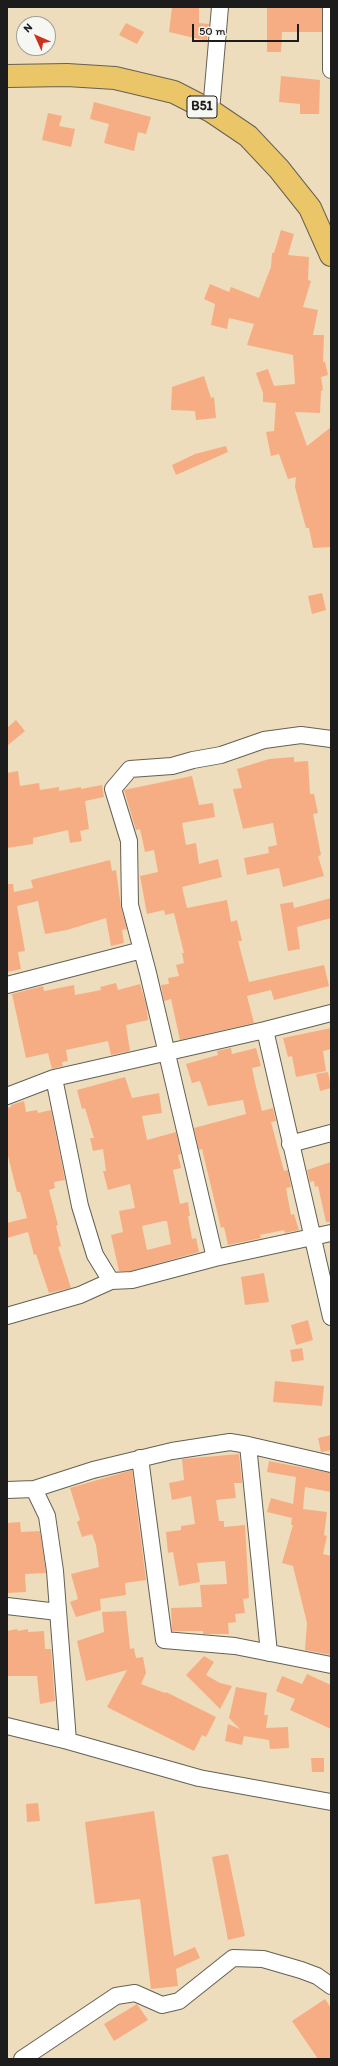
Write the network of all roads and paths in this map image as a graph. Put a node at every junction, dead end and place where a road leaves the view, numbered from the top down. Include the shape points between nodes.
1 (220, 7) edge
2 (331, 7) edge
3 (331, 70) edge
4 (7, 76) edge
5 (211, 111) junction
6 (331, 255) edge
7 (331, 739) edge
8 (142, 950) junction
9 (7, 985) edge
10 (331, 1013) edge
11 (265, 1030) junction
12 (166, 1052) junction
13 (54, 1078) junction
14 (7, 1096) edge
15 (331, 1133) edge
16 (290, 1144) junction
17 (331, 1233) edge
18 (312, 1238) junction
19 (215, 1258) junction
20 (111, 1281) junction
21 (8, 1314) edge
22 (331, 1317) edge
23 (248, 1445) junction
24 (140, 1458) junction
25 (331, 1464) edge
26 (34, 1489) junction
27 (7, 1490) edge
28 (7, 1606) edge
29 (58, 1612) junction
30 (269, 1653) junction
31 (331, 1665) edge
32 (7, 1726) edge
33 (68, 1741) junction
34 (331, 1802) edge
35 (331, 1986) edge
36 (22, 2059) edge

1 - 5 street
2 - 3 street
4 - 5 highway, B51 via 67,75 115,78 174,92
5 - 6 highway, B51 via 248,136 279,169 310,208
7 - 8 street via 301,735 264,740 222,755 172,766 130,769 113,789 129,841 130,905
8 - 9 street
8 - 12 street
10 - 11 street
11 - 12 street
11 - 16 street
12 - 13 street
12 - 19 street
13 - 14 street
13 - 20 street via 80,1206 95,1255
15 - 16 street
16 - 18 street
17 - 18 street
18 - 19 street
18 - 22 street
19 - 20 street via 132,1280
20 - 21 street via 80,1295
23 - 24 street via 230,1442 172,1450
23 - 25 street
23 - 30 street
24 - 26 street
24 - 30 street via 164,1640 235,1646
26 - 27 street
26 - 29 street via 47,1516
28 - 29 street
29 - 33 street
30 - 31 street
32 - 33 street
33 - 34 street via 199,1778
35 - 36 street via 317,1976 263,1959 233,1958 179,2001 162,2006 135,1993 116,1996

